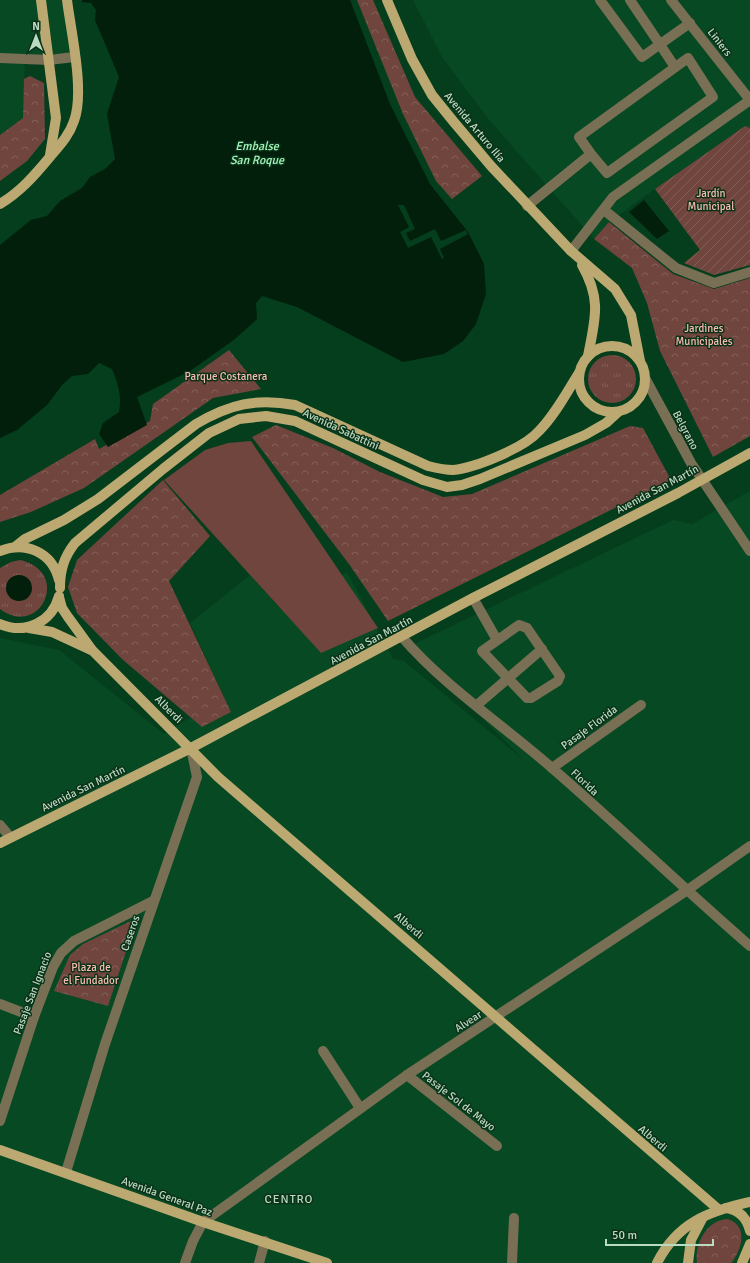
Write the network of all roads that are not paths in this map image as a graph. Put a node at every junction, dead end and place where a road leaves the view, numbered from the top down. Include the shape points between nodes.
1 (40, 0) edge
2 (67, 0) edge
3 (387, 0) edge
4 (600, 0) edge
5 (630, 0) edge
6 (671, 0) edge
7 (690, 23) junction
8 (660, 45) junction
9 (74, 57) junction
10 (0, 58) edge
11 (49, 60) junction
12 (675, 67) junction
13 (750, 100) edge
14 (591, 154) junction
15 (50, 157) junction
16 (0, 204) edge
17 (527, 206) junction
18 (604, 210) junction
19 (570, 251) junction
20 (579, 260) junction
21 (750, 272) edge
22 (588, 356) junction
23 (640, 361) junction
24 (579, 373) junction
25 (645, 378) junction
26 (618, 412) junction
27 (750, 453) edge
28 (702, 480) junction
29 (6, 548) edge
30 (750, 551) edge
31 (60, 592) junction
32 (473, 598) junction
33 (3, 626) edge
34 (29, 628) junction
35 (402, 637) junction
36 (497, 640) junction
37 (542, 649) junction
38 (92, 650) junction
39 (508, 678) junction
40 (477, 705) junction
41 (641, 705) dead end
42 (191, 748) junction
43 (552, 768) junction
44 (0, 825) edge
45 (10, 837) junction
46 (0, 843) edge
47 (750, 846) edge
48 (686, 891) junction
49 (153, 901) junction
50 (750, 946) edge
51 (0, 1004) edge
52 (34, 1017) junction
53 (496, 1017) junction
54 (323, 1051) dead end
55 (407, 1075) junction
56 (360, 1108) junction
57 (0, 1121) edge
58 (497, 1146) dead end
59 (0, 1150) edge
60 (66, 1172) junction
61 (750, 1202) edge
62 (717, 1210) junction
63 (514, 1218) dead end
64 (203, 1222) junction
65 (750, 1232) edge
66 (265, 1241) junction
67 (750, 1244) edge
68 (309, 1260) edge
69 (184, 1263) edge
70 (259, 1263) edge
71 (327, 1263) edge
72 (512, 1263) edge
73 (657, 1263) edge
74 (688, 1263) edge
75 (742, 1263) edge

1 - 11 main road
2 - 9 main road
3 - 17 main road, Avenida Arturo Ilía via 412,58 432,95
4 - 8 street via 642,57
5 - 8 street
6 - 7 street, Liniers
7 - 8 street
7 - 13 street, Liniers
8 - 12 street
9 - 11 street
9 - 15 main road via 79,92 74,120 62,144
10 - 11 street
11 - 15 main road via 56,118
12 - 14 street via 580,137
12 - 14 street via 688,58 714,97 607,173
13 - 18 street via 614,197
14 - 17 street
15 - 16 main road via 13,196
17 - 19 main road, Avenida Arturo Ilía
18 - 19 street
18 - 21 street via 676,268 714,283
19 - 20 main road
20 - 22 main road via 590,278 595,293 596,307
20 - 23 main road via 615,289 624,302 631,315
22 - 23 main road via 596,350 615,346 629,351
22 - 24 main road
23 - 25 main road
24 - 26 main road via 578,383 588,402 597,409
24 - 29 main road, Avenida Sabattini via 545,425 530,439 508,452 454,470 428,466 295,405 278,402 242,404 196,424 98,499 64,520
25 - 26 main road via 640,396 626,409
25 - 28 street, Belgrano
26 - 31 main road, Avenida Sabattini via 606,424 585,435 480,479 446,487 423,480 295,421 266,416 239,419 210,433 76,543 66,555 60,572
27 - 28 main road, Avenida San Martín
28 - 30 street, Belgrano
28 - 32 main road, Avenida San Martín
29 - 31 main road, Alberdi via 34,550 47,558 56,569
31 - 34 main road via 55,607 48,616
31 - 38 main road, Alberdi via 62,608
32 - 35 main road, Avenida San Martín
32 - 36 street
33 - 34 main road, Alberdi
34 - 38 main road, Alberdi via 52,632
35 - 40 street, Florida via 421,660
35 - 42 main road, Avenida San Martín
36 - 37 street via 523,625
36 - 39 street via 483,649 483,653
37 - 39 street
37 - 39 street via 560,676 558,681 528,698
38 - 42 main road, Alberdi
39 - 40 street
40 - 43 street, Florida
41 - 43 street, Pasaje Florida
42 - 45 main road, Avenida San Martín
42 - 49 street, Caseros via 197,777
42 - 53 main road, Alberdi via 218,777
43 - 48 street, Florida
44 - 45 street
45 - 46 main road, Avenida San Martín
47 - 48 street, Alvear
48 - 50 street, Florida
48 - 53 street, Alvear
49 - 52 street, Pasaje San Ignacio via 74,941 61,952
49 - 60 street, Caseros
51 - 52 street
52 - 57 street, Pasaje San Ignacio
53 - 55 street, Alvear
53 - 62 main road, Alberdi
54 - 56 street
55 - 56 street, Alvear
55 - 58 street, Pasaje Sol de Mayo
56 - 64 street, Alvear
59 - 60 main road, Avenida General Paz
60 - 64 main road, Avenida General Paz
61 - 62 main road
62 - 65 main road via 732,1209 744,1216
62 - 73 main road via 679,1233
62 - 74 main road via 702,1219 693,1233
63 - 72 street
64 - 66 main road, Avenida General Paz
64 - 69 street
66 - 68 main road, Avenida General Paz
66 - 70 street
67 - 75 main road
68 - 71 main road, Avenida General Paz

